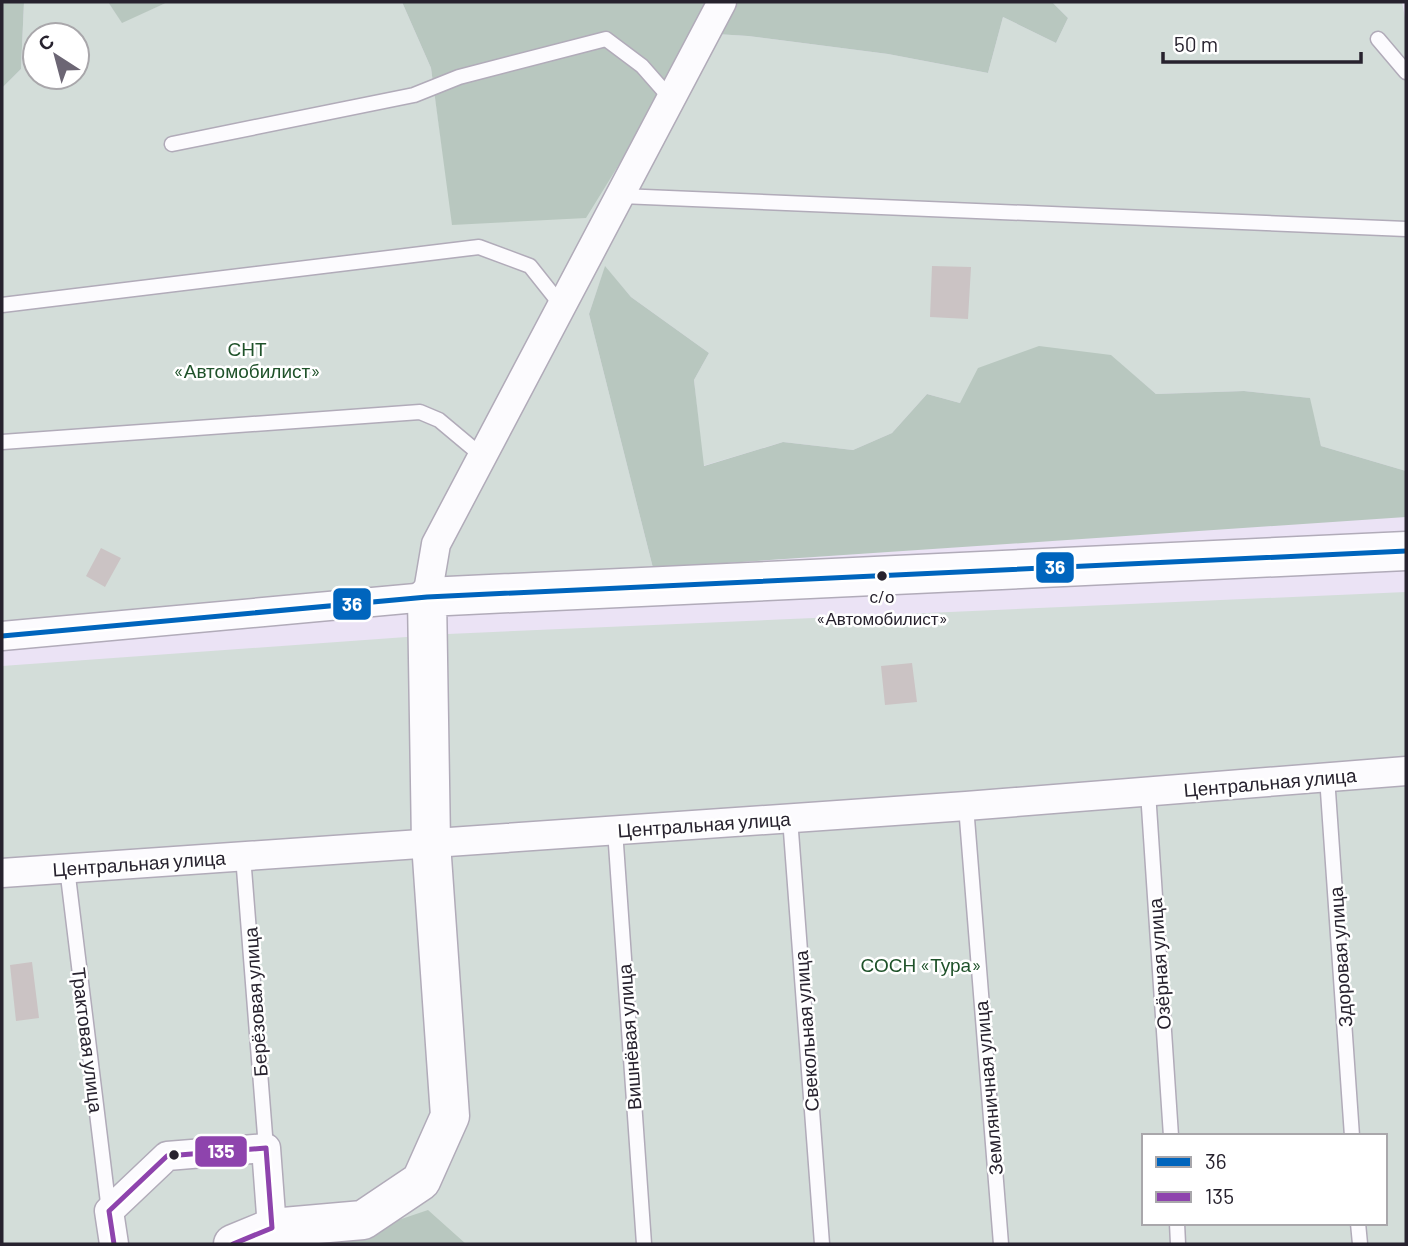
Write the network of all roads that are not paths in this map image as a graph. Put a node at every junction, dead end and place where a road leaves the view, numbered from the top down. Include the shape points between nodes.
1 (722, 2) edge
2 (1378, 39) dead end
3 (1406, 72) edge
4 (671, 99) junction
5 (172, 144) dead end
6 (621, 196) junction
7 (1406, 229) edge
8 (2, 305) edge
9 (561, 305) junction
10 (2, 442) edge
11 (482, 456) junction
12 (1406, 551) edge
13 (427, 597) junction
14 (2, 636) edge
15 (1406, 771) edge
16 (1327, 778) junction
17 (1148, 792) junction
18 (966, 806) junction
19 (790, 818) junction
20 (615, 830) junction
21 (431, 843) junction
22 (243, 856) junction
23 (67, 869) junction
24 (2, 873) edge
25 (1171, 1134) edge
26 (1352, 1134) edge
27 (266, 1148) junction
28 (109, 1211) junction
29 (1177, 1225) edge
30 (1358, 1225) edge
31 (272, 1228) junction
32 (114, 1244) edge
33 (233, 1244) edge
34 (643, 1244) edge
35 (822, 1244) edge
36 (1001, 1244) edge
37 (1178, 1244) edge
38 (1360, 1244) edge

1 - 4 street
2 - 3 lane
4 - 5 lane via 642,66 606,39 459,77 414,95
4 - 6 street
6 - 7 lane
6 - 9 street
8 - 9 lane via 479,247 530,266
9 - 11 street
10 - 11 lane via 420,412 439,419
11 - 13 street via 436,544
12 - 13 street
13 - 14 street
13 - 21 street
15 - 16 street, Центральная улица
16 - 17 street, Центральная улица
16 - 26 lane, Здоровая улица
17 - 18 street, Центральная улица
17 - 25 lane, Озёрная улица
18 - 19 street, Центральная улица
18 - 36 lane, Земляничная улица
19 - 20 street, Центральная улица
19 - 35 lane, Свекольная улица
20 - 21 street, Центральная улица
20 - 34 lane, Вишнёвая улица
21 - 22 street, Центральная улица
21 - 31 street via 450,1116 421,1181 363,1220
22 - 23 street, Центральная улица
22 - 27 lane, Берёзовая улица
23 - 24 street, Центральная улица
23 - 28 lane, Трактовая улица
27 - 28 street via 167,1156
27 - 31 street
28 - 32 street
29 - 37 lane
30 - 38 lane
31 - 33 street

